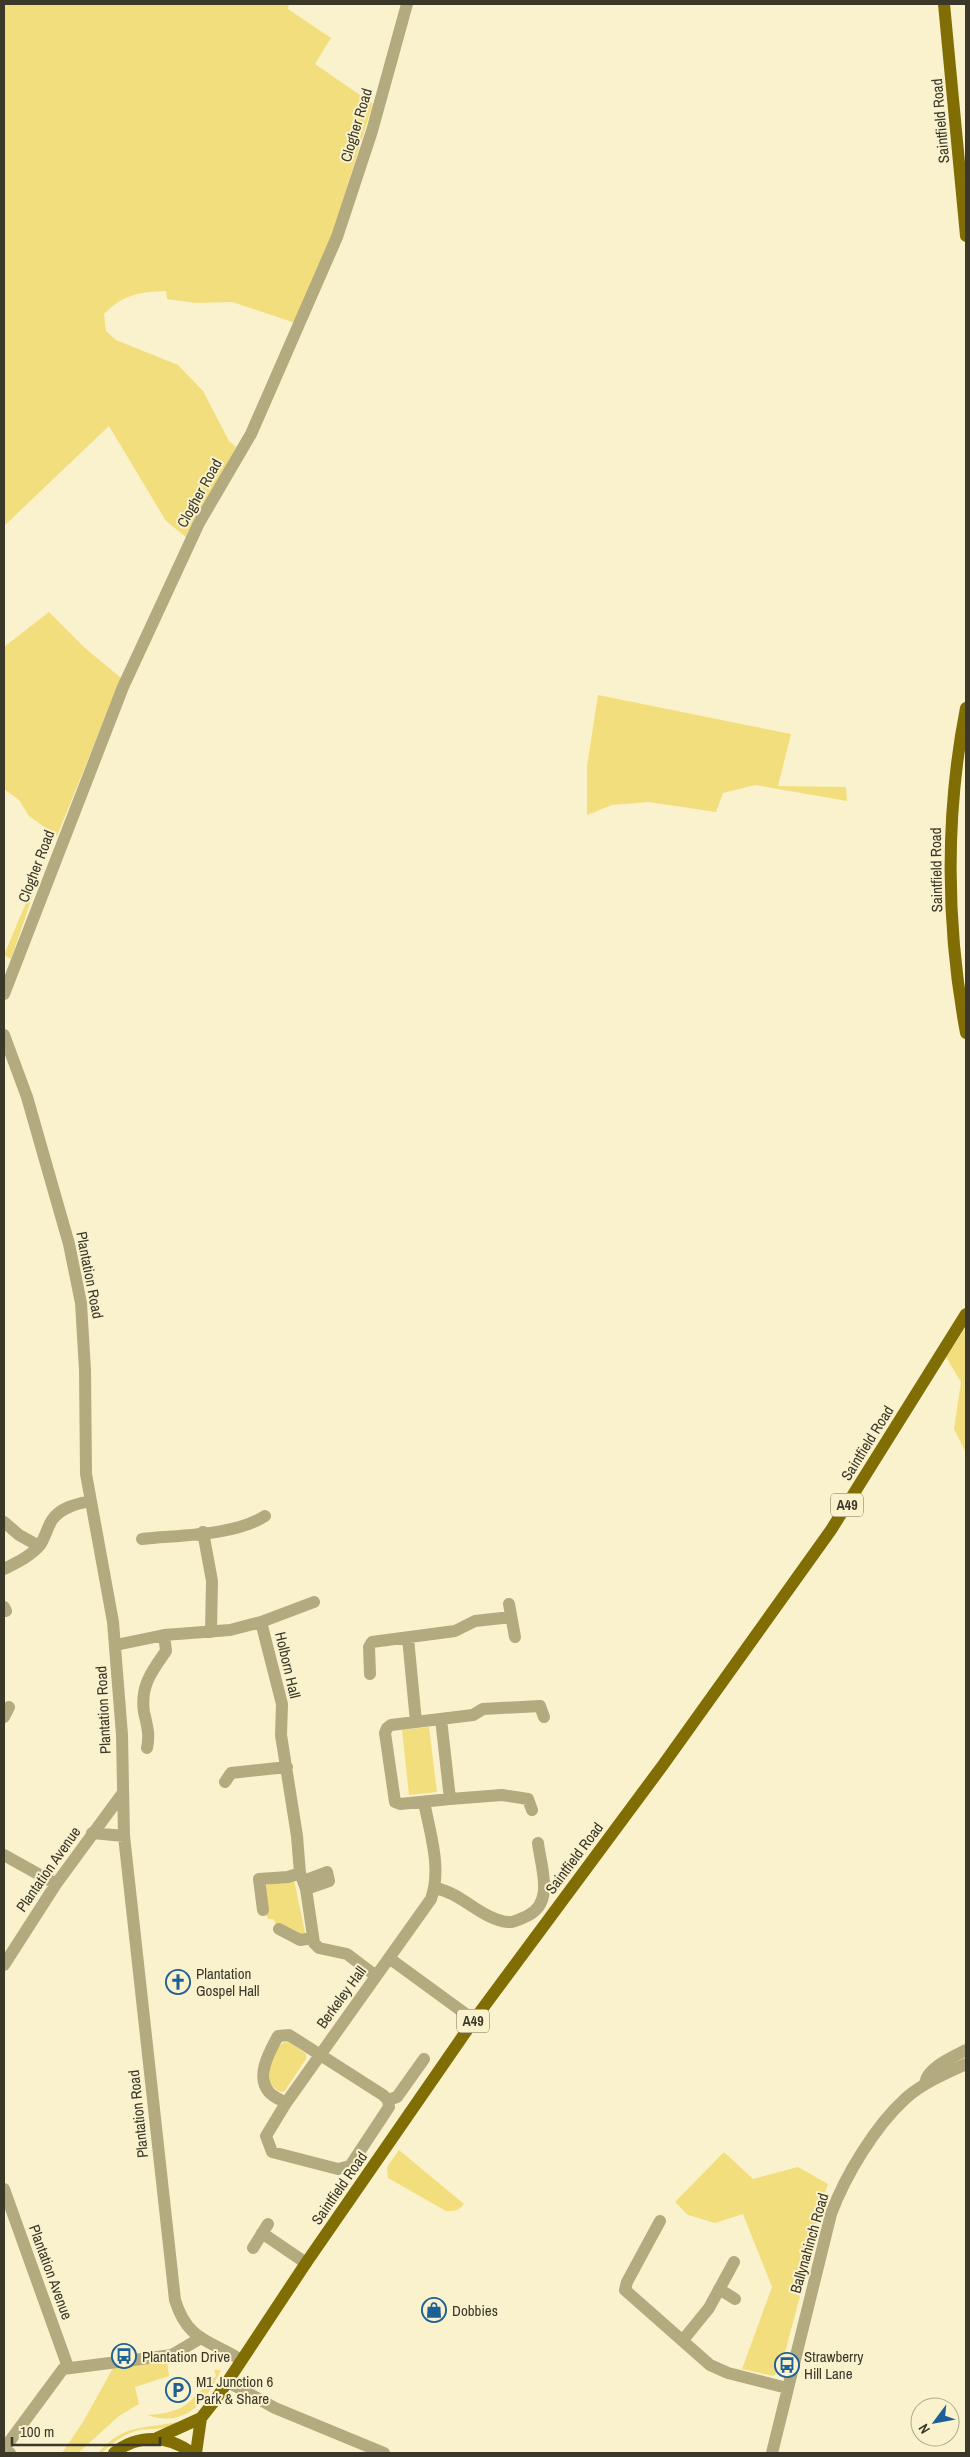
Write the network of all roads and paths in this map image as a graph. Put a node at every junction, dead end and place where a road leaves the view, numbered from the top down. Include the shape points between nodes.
1 (407, 4) edge
2 (944, 4) edge
3 (966, 236) edge
4 (966, 708) edge
5 (4, 994) edge
6 (966, 1033) edge
7 (4, 1035) edge
8 (966, 1314) edge
9 (90, 1501) junction
10 (265, 1516) dead end
11 (4, 1522) edge
12 (203, 1532) junction
13 (142, 1539) dead end
14 (39, 1546) junction
15 (4, 1569) edge
16 (314, 1602) dead end
17 (260, 1622) junction
18 (211, 1632) junction
19 (164, 1635) junction
20 (515, 1637) dead end
21 (408, 1638) junction
22 (116, 1645) junction
23 (370, 1674) dead end
24 (543, 1706) dead end
25 (440, 1719) junction
26 (416, 1722) junction
27 (147, 1748) dead end
28 (287, 1767) junction
29 (228, 1774) dead end
30 (122, 1794) junction
31 (450, 1798) junction
32 (532, 1800) dead end
33 (424, 1802) junction
34 (92, 1833) junction
35 (124, 1836) junction
36 (538, 1843) dead end
37 (4, 1854) edge
38 (303, 1881) junction
39 (56, 1884) junction
40 (435, 1888) junction
41 (263, 1910) dead end
42 (510, 1922) junction
43 (279, 1929) dead end
44 (508, 1936) dead end
45 (313, 1938) junction
46 (389, 1958) junction
47 (4, 1965) edge
48 (376, 1976) junction
49 (474, 2020) junction
50 (966, 2050) edge
51 (319, 2054) junction
52 (424, 2059) dead end
53 (966, 2064) edge
54 (924, 2086) junction
55 (388, 2100) junction
56 (286, 2103) junction
57 (4, 2189) edge
58 (660, 2221) dead end
59 (253, 2248) dead end
60 (734, 2262) dead end
61 (306, 2263) junction
62 (719, 2289) junction
63 (735, 2299) dead end
64 (199, 2339) junction
65 (683, 2340) junction
66 (241, 2360) junction
67 (68, 2367) junction
68 (228, 2382) junction
69 (788, 2388) junction
70 (201, 2418) junction
71 (157, 2438) junction
72 (10, 2453) edge
73 (114, 2453) edge
74 (194, 2453) edge
75 (384, 2453) edge
76 (772, 2453) edge

1 - 5 street, Clogher Road via 372,131 338,237 251,434 199,523 123,686
2 - 3 main road, Saintfield Road
4 - 6 main road, Saintfield Road via 950,832 951,888
7 - 9 street, Plantation Road via 27,1097 69,1244 82,1303 86,1474
8 - 49 main road, Saintfield Road / A49 via 831,1530
9 - 14 street via 69,1507 52,1520
9 - 22 street, Plantation Road
10 - 12 street via 236,1529
11 - 14 street
12 - 13 street
12 - 18 street via 212,1581
14 - 15 street
16 - 17 street via 301,1612
17 - 18 street, Holborn Hall
17 - 28 street, Holborn Hall via 282,1704 281,1734
18 - 19 street, Holborn Hall
19 - 22 street, Holborn Hall
19 - 27 street via 166,1651 146,1680 144,1710 150,1735
20 - 21 street via 510,1610 475,1621 455,1632
21 - 23 street via 372,1642 369,1647
21 - 26 street
22 - 30 street, Plantation Road
24 - 25 street via 483,1709 473,1714
25 - 26 street
25 - 31 street
26 - 33 street via 391,1725 385,1733 394,1802
28 - 29 street
28 - 38 street, Holborn Hall
30 - 34 street, Plantation Avenue
30 - 35 street, Plantation Road
31 - 32 street via 502,1795
31 - 33 street
33 - 40 street, Berkeley Hall via 436,1873
34 - 35 street
34 - 39 street, Plantation Avenue
35 - 64 street, Plantation Road via 175,2300 186,2324
36 - 42 street via 545,1895 541,1906
37 - 39 street
38 - 41 street via 288,1876 259,1879
38 - 45 street, Holborn Hall
39 - 47 street, Plantation Avenue
40 - 42 street via 450,1892 490,1916
40 - 46 street, Berkeley Hall via 431,1899
42 - 44 street
43 - 45 street via 300,1940
45 - 48 street via 319,1948 347,1954
46 - 48 street, Berkeley Hall
46 - 49 street
48 - 51 street, Berkeley Hall
49 - 61 main road, Saintfield Road / A49
50 - 54 street via 935,2068
51 - 55 street
51 - 56 street, Berkeley Hall
51 - 56 street via 289,2035 278,2036 265,2061 265,2082 269,2092
52 - 55 street via 397,2096
53 - 54 street, Ballynahinch Road
54 - 69 street, Ballynahinch Road via 906,2098 888,2118 837,2199
55 - 56 street, Berkeley Hall via 389,2107 350,2166 338,2169 272,2152 266,2136
57 - 67 street, Plantation Avenue
58 - 65 street via 625,2290
59 - 61 street via 265,2229
60 - 62 street
61 - 66 main road, Saintfield Road / A49
62 - 63 street
62 - 65 street via 709,2308
64 - 66 street, Plantation Road
64 - 67 street via 172,2354
65 - 69 street via 710,2365 728,2373
66 - 68 main road, Saintfield Road / A49
67 - 72 street via 60,2372 4,2449
68 - 70 main road, Saintfield Road / A49
68 - 75 street via 275,2408
69 - 76 street, Ballynahinch Road
70 - 71 main road, Saintfield Road / A49
70 - 74 main road, Saintfield Road / A49
71 - 73 main road, A49 via 127,2444
71 - 74 main road, A49

